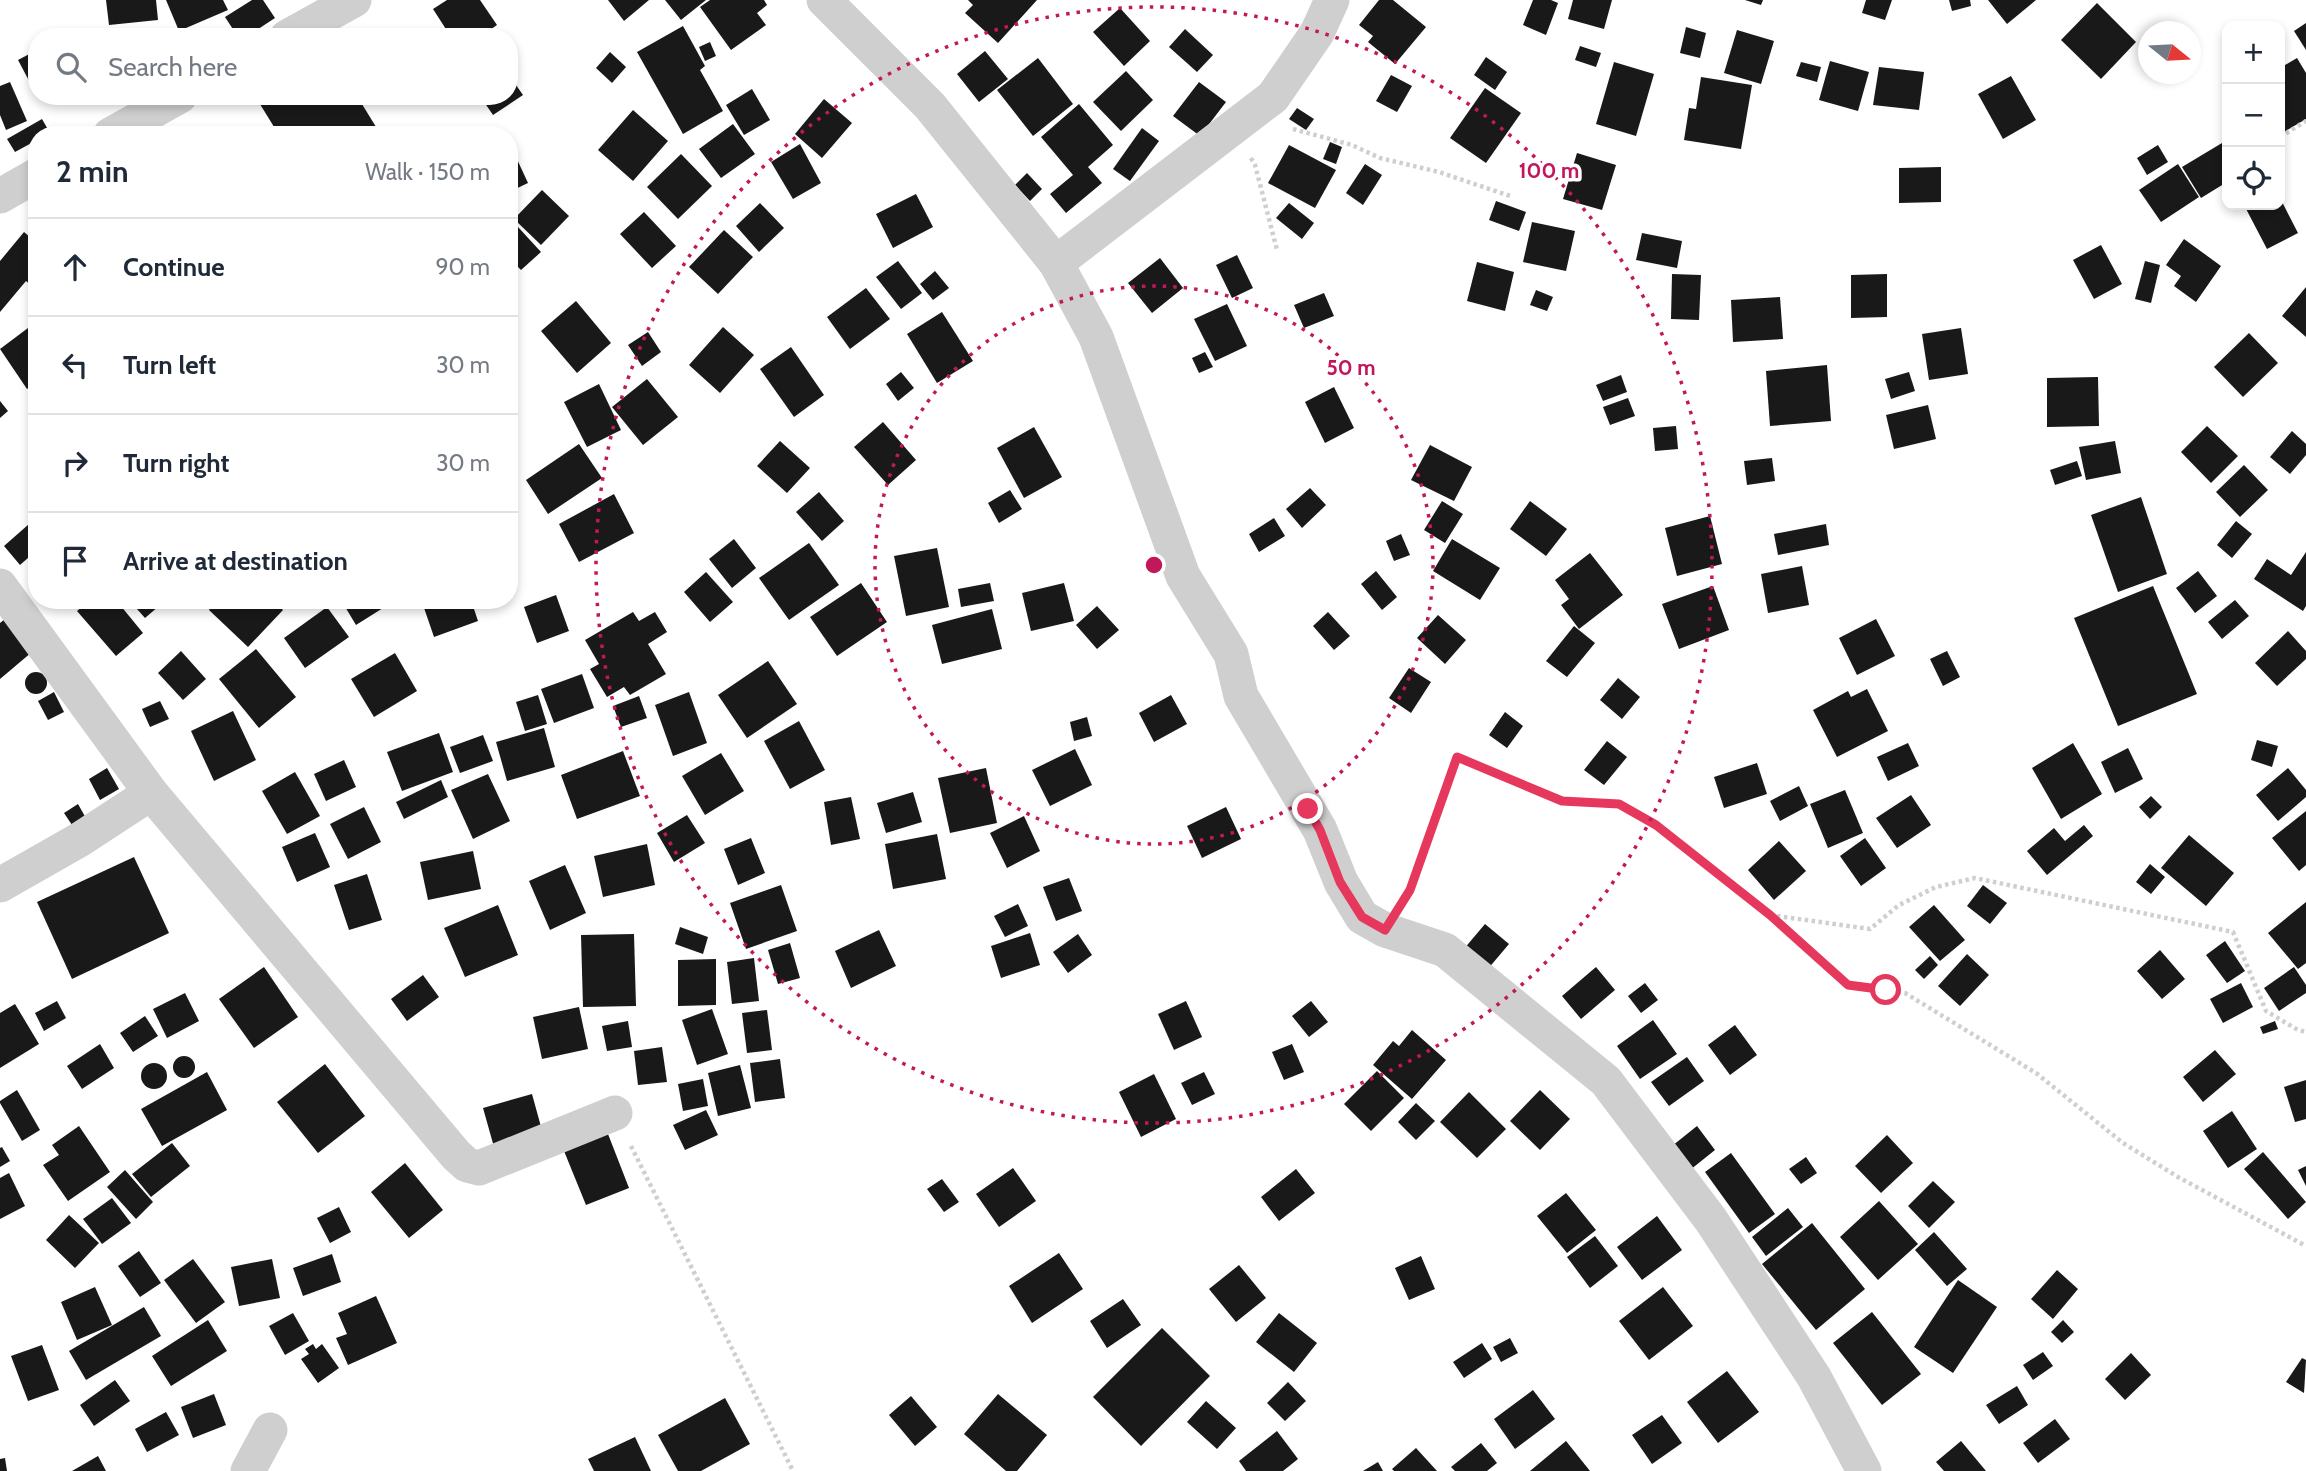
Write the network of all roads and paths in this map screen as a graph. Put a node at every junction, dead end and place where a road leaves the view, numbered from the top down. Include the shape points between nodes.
1 (354, 0) edge
2 (824, 0) edge
3 (1332, 0) edge
4 (303, 28) edge
5 (1273, 97) junction
6 (164, 105) edge
7 (2306, 121) edge
8 (126, 126) edge
9 (1234, 127) junction
10 (2285, 134) edge
11 (28, 181) edge
12 (0, 196) edge
13 (1510, 196) dead end
14 (1277, 250) dead end
15 (1056, 263) junction
16 (0, 586) edge
17 (151, 793) junction
18 (0, 885) edge
19 (1770, 915) junction
20 (1385, 930) junction
21 (2306, 1032) edge
22 (615, 1113) joint
23 (2306, 1246) edge
24 (270, 1430) dead end
25 (248, 1471) edge
26 (793, 1471) edge
27 (1864, 1471) edge

1 - 4 street
2 - 15 street via 930,106
3 - 5 street via 1317,33
5 - 9 street
5 - 13 path via 1280,125
6 - 8 street
7 - 10 path
9 - 14 path via 1255,165
9 - 15 street
11 - 12 street
15 - 20 street via 1096,337 1183,576 1231,654 1241,696 1320,830 1340,882 1362,917
16 - 17 street
17 - 18 street
17 - 22 street via 467,1165 479,1168
19 - 20 path via 1656,825 1619,804 1562,801 1457,757 1410,890
19 - 21 path via 1870,929 1899,905 1936,887 1975,878 2233,932 2266,1011
19 - 23 path via 1848,985 1905,993 2036,1073 2123,1143
20 - 27 street via 1445,950 1606,1081 1719,1231 1814,1377
22 - 26 path
24 - 25 street

